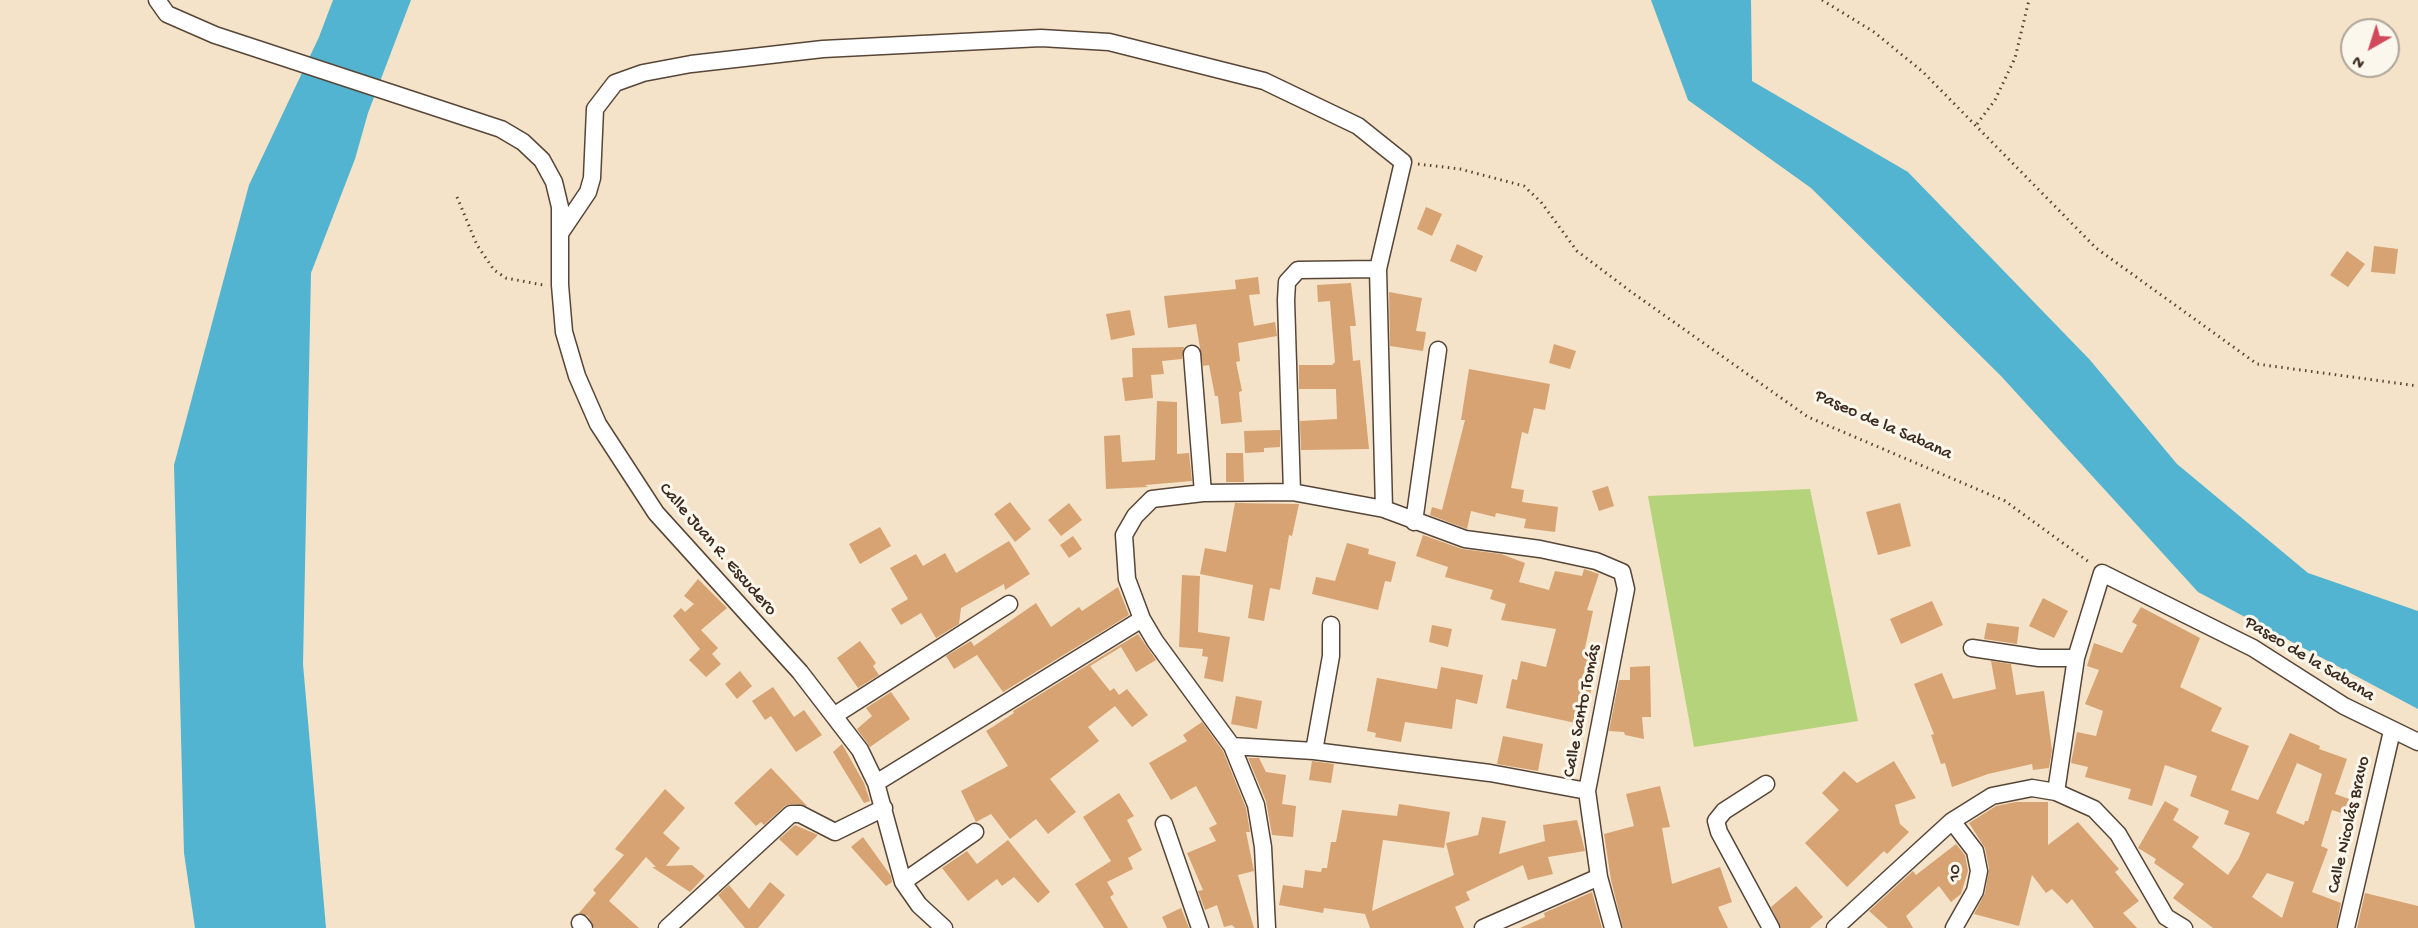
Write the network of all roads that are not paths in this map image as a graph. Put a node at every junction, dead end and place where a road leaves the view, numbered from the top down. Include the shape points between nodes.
1 (157, 0) edge
2 (561, 232) junction
3 (1378, 269) junction
4 (1438, 350) dead end
5 (1192, 354) dead end
6 (1292, 492) junction
7 (1203, 493) junction
8 (1384, 509) junction
9 (1414, 522) junction
10 (1009, 604) dead end
11 (1142, 619) junction
12 (1331, 625) dead end
13 (1972, 648) dead end
14 (2076, 658) junction
15 (835, 715) junction
16 (2392, 731) junction
17 (2418, 742) edge
18 (1233, 746) junction
19 (1314, 751) junction
20 (876, 783) junction
21 (1766, 784) dead end
22 (1587, 791) junction
23 (2056, 792) junction
24 (884, 808) junction
25 (1952, 821) junction
26 (1164, 824) dead end
27 (975, 832) dead end
28 (1599, 876) junction
29 (903, 882) junction
30 (667, 928) edge
31 (944, 928) edge
32 (1200, 928) edge
33 (1267, 928) edge
34 (1483, 928) edge
35 (1612, 928) edge
36 (1771, 928) edge
37 (1835, 928) edge
38 (1954, 928) edge
39 (2184, 928) edge
40 (2346, 928) edge

1 - 2 street, Calle Juan R. Escudero via 167,14 215,35 485,123 524,142 550,172 558,193
2 - 3 street via 588,192 596,109 615,83 691,64 823,49 1041,38 1109,42 1264,81 1358,126 1403,162
2 - 15 street, Calle Juan R. Escudero via 564,332 577,376 598,424 656,513
3 - 6 street via 1298,270 1287,282
3 - 8 street
4 - 9 street
5 - 7 street
6 - 7 street
6 - 8 street
7 - 11 street via 1152,499 1124,535 1127,579
8 - 9 street
9 - 22 street, Calle Santo Tomás via 1465,538 1596,561 1622,572 1626,589
10 - 15 street
11 - 18 street via 1170,664
11 - 20 street
12 - 19 street via 1331,656
13 - 14 street via 2039,658
14 - 16 street, Paseo de la Sabana via 2102,573 2253,648 2344,706
14 - 23 street
15 - 20 street, Calle Juan R. Escudero via 860,750
16 - 17 street, Paseo de la Sabana
16 - 40 street, Calle Nicolás Bravo
18 - 19 street
18 - 33 street via 1256,805 1263,847
19 - 22 street
20 - 24 street, Calle Juan R. Escudero
21 - 36 street via 1724,811 1716,821
22 - 28 street, Calle Santo Tomás
23 - 25 street via 2032,788 1992,796
23 - 39 street via 2094,809 2118,834 2166,917
24 - 29 street, Calle Juan R. Escudero
24 - 30 street via 835,832 800,814 791,814
25 - 37 street
25 - 38 street, 10 via 1975,851 1979,871 1975,891
26 - 32 street
27 - 29 street
28 - 34 street
28 - 35 street, Calle Santo Tomás
29 - 31 street, Calle Juan R. Escudero

